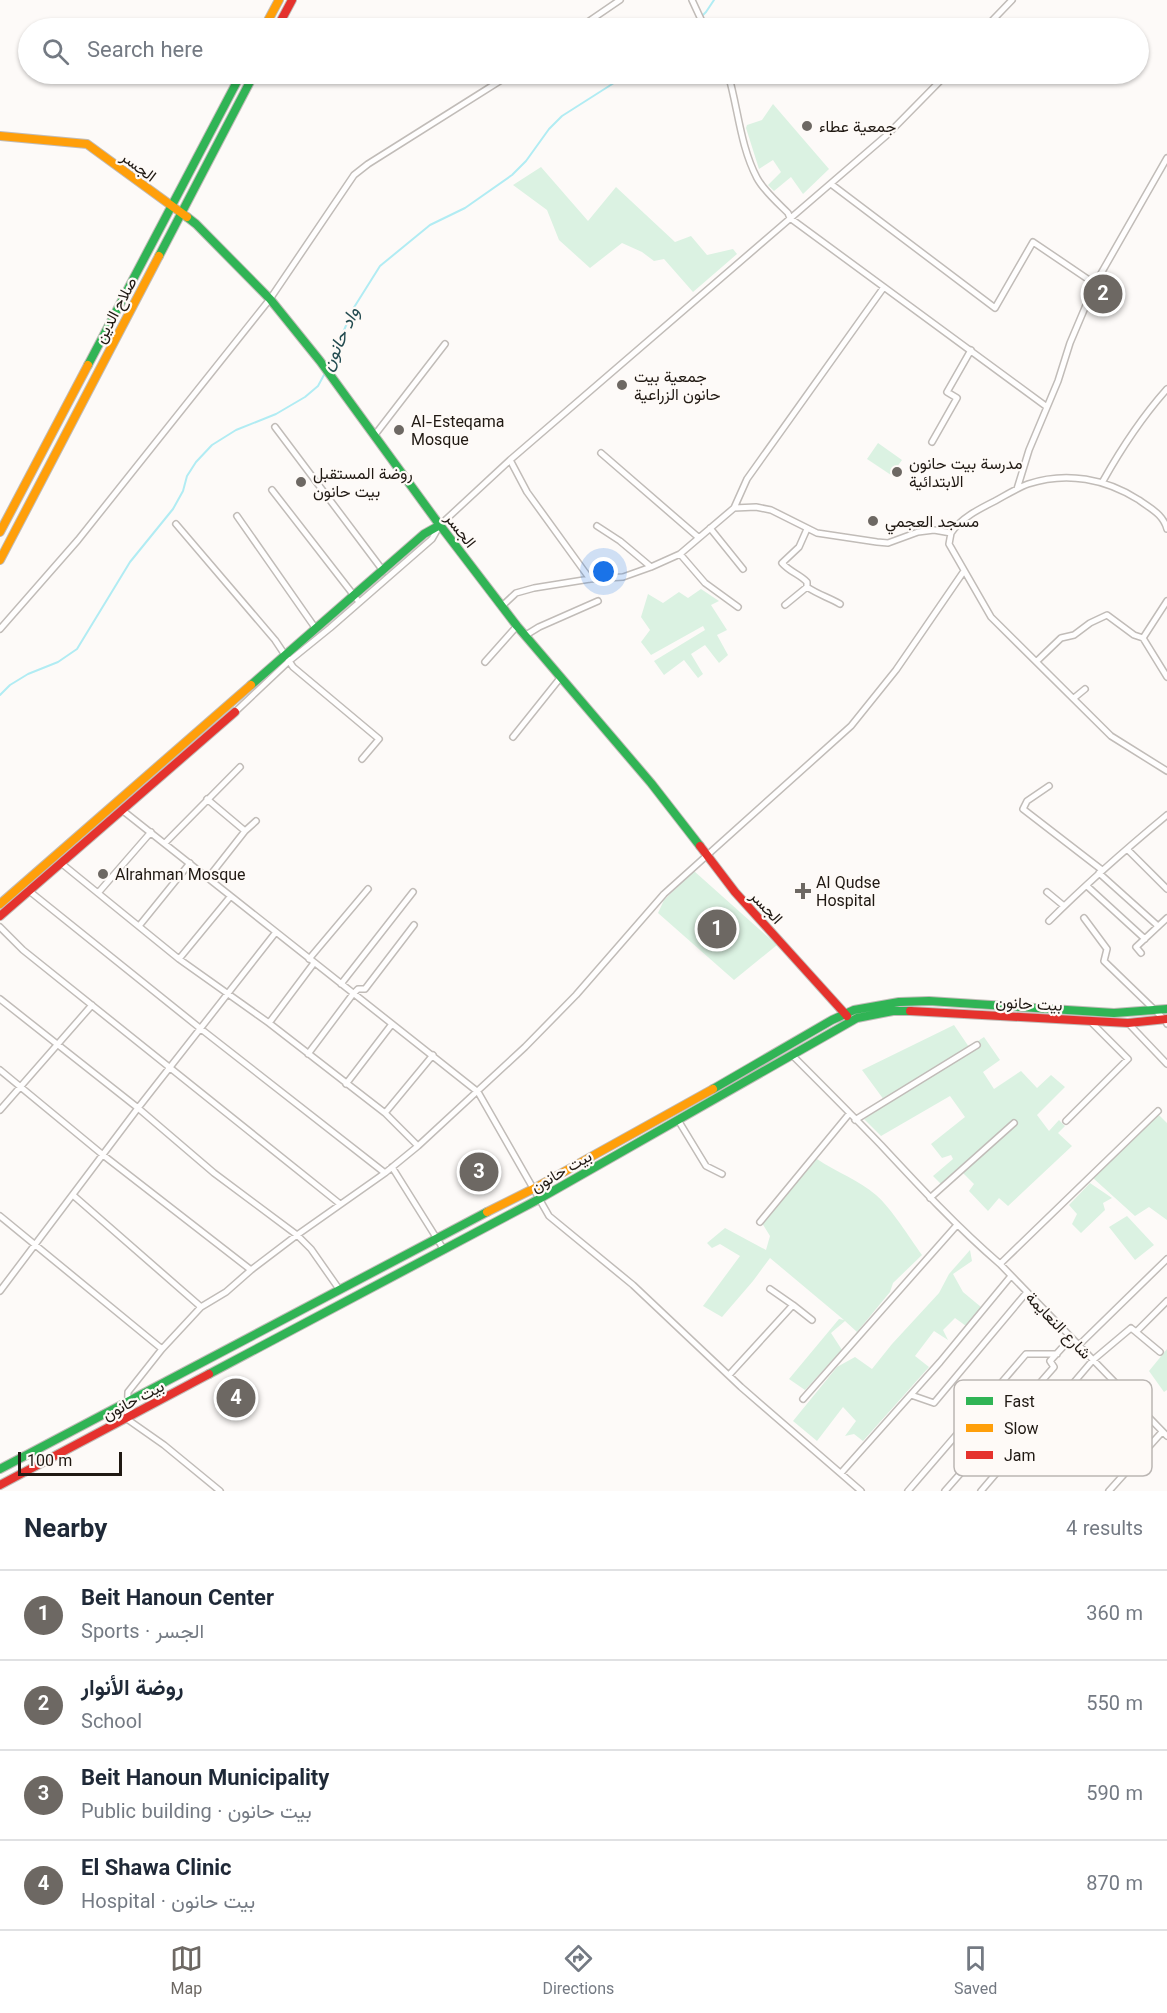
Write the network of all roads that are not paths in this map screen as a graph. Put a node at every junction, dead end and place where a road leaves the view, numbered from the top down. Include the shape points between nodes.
1 (279, 0) edge
2 (292, 0) edge
3 (620, 0) edge
4 (692, 0) edge
5 (1012, 0) edge
6 (269, 18) edge
7 (282, 18) edge
8 (594, 18) edge
9 (700, 18) edge
10 (995, 18) edge
11 (236, 84) edge
12 (249, 84) edge
13 (495, 84) edge
14 (730, 84) edge
15 (937, 84) edge
16 (0, 136) edge
17 (1167, 158) edge
18 (831, 184) junction
19 (171, 206) junction
20 (181, 214) junction
21 (790, 218) junction
22 (1095, 284) junction
23 (884, 287) junction
24 (270, 299) junction
25 (445, 344) dead end
26 (971, 350) junction
27 (1167, 389) edge
28 (1047, 407) junction
29 (275, 427) dead end
30 (374, 436) junction
31 (932, 442) dead end
32 (601, 453) dead end
33 (510, 460) junction
34 (1103, 482) junction
35 (1017, 489) junction
36 (272, 490) dead end
37 (734, 508) junction
38 (237, 516) dead end
39 (1166, 517) edge
40 (176, 524) dead end
41 (440, 525) junction
42 (597, 526) dead end
43 (710, 528) junction
44 (807, 529) junction
45 (1167, 529) edge
46 (0, 532) edge
47 (951, 533) junction
48 (699, 537) junction
49 (680, 554) junction
50 (0, 560) edge
51 (651, 567) junction
52 (743, 569) dead end
53 (964, 570) junction
54 (384, 575) junction
55 (590, 579) junction
56 (807, 587) junction
57 (356, 599) junction
58 (598, 601) dead end
59 (1167, 601) edge
60 (840, 604) dead end
61 (785, 605) dead end
62 (502, 606) junction
63 (738, 607) dead end
64 (517, 626) junction
65 (0, 629) edge
66 (319, 632) junction
67 (526, 635) junction
68 (1143, 638) junction
69 (287, 658) junction
70 (1036, 661) junction
71 (485, 662) dead end
72 (561, 677) junction
73 (1167, 677) edge
74 (1084, 689) dead end
75 (1074, 698) junction
76 (235, 712) joint
77 (513, 737) dead end
78 (362, 759) dead end
79 (240, 767) dead end
80 (1167, 771) edge
81 (1049, 786) dead end
82 (207, 799) junction
83 (122, 810) junction
84 (1167, 815) edge
85 (256, 821) dead end
86 (245, 831) junction
87 (151, 832) junction
88 (165, 843) junction
89 (1128, 850) junction
90 (706, 856) junction
91 (61, 863) junction
92 (189, 863) junction
93 (1100, 871) junction
94 (208, 878) junction
95 (1087, 886) junction
96 (368, 889) dead end
97 (28, 890) junction
98 (1167, 890) edge
99 (413, 892) dead end
100 (1047, 892) dead end
101 (98, 893) junction
102 (230, 897) junction
103 (0, 904) edge
104 (1064, 906) junction
105 (0, 916) edge
106 (1084, 918) dead end
107 (1167, 918) edge
108 (1050, 921) dead end
109 (414, 924) dead end
110 (139, 926) junction
111 (1158, 926) junction
112 (0, 927) edge
113 (276, 932) junction
114 (1145, 939) junction
115 (1141, 952) dead end
116 (179, 959) junction
117 (312, 961) junction
118 (341, 984) junction
119 (353, 994) junction
120 (227, 995) junction
121 (0, 999) edge
122 (92, 1005) junction
123 (1167, 1009) edge
124 (1156, 1011) junction
125 (845, 1014) junction
126 (852, 1021) junction
127 (1090, 1021) junction
128 (1166, 1021) edge
129 (269, 1023) junction
130 (1128, 1023) junction
131 (392, 1024) junction
132 (201, 1029) junction
133 (57, 1044) junction
134 (977, 1045) dead end
135 (308, 1054) junction
136 (434, 1056) junction
137 (793, 1056) junction
138 (1167, 1064) edge
139 (171, 1068) junction
140 (0, 1071) edge
141 (346, 1084) junction
142 (20, 1086) junction
143 (478, 1092) junction
144 (138, 1108) junction
145 (0, 1110) edge
146 (1158, 1111) dead end
147 (385, 1113) junction
148 (849, 1114) junction
149 (678, 1120) junction
150 (855, 1120) junction
151 (1066, 1121) dead end
152 (1014, 1123) dead end
153 (418, 1146) junction
154 (103, 1155) junction
155 (392, 1167) junction
156 (385, 1173) junction
157 (722, 1174) dead end
158 (533, 1189) junction
159 (74, 1196) junction
160 (930, 1198) junction
161 (539, 1199) junction
162 (340, 1204) junction
163 (0, 1216) edge
164 (760, 1222) dead end
165 (957, 1225) junction
166 (297, 1235) junction
167 (436, 1238) junction
168 (36, 1244) junction
169 (444, 1250) junction
170 (1167, 1259) edge
171 (1000, 1264) junction
172 (380, 1268) junction
173 (251, 1270) junction
174 (1011, 1275) junction
175 (387, 1280) junction
176 (339, 1289) junction
177 (770, 1289) dead end
178 (0, 1290) edge
179 (1027, 1292) junction
180 (1167, 1301) edge
181 (793, 1305) junction
182 (201, 1307) junction
183 (812, 1320) dead end
184 (1137, 1332) junction
185 (1071, 1338) junction
186 (1079, 1346) junction
187 (162, 1349) junction
188 (1160, 1352) dead end
189 (1057, 1354) junction
190 (1093, 1360) junction
191 (729, 1375) junction
192 (1004, 1380) edge
193 (1043, 1380) edge
194 (1076, 1380) edge
195 (1112, 1380) edge
196 (911, 1395) junction
197 (803, 1399) dead end
198 (127, 1402) junction
199 (127, 1419) junction
200 (1152, 1421) edge
201 (1165, 1434) edge
202 (954, 1438) edge
203 (1152, 1447) edge
204 (0, 1468) edge
205 (841, 1473) junction
206 (958, 1476) edge
207 (994, 1476) edge
208 (1124, 1476) edge
209 (0, 1485) edge
210 (220, 1491) edge
211 (861, 1491) edge
212 (908, 1491) edge
213 (945, 1491) edge
214 (981, 1491) edge
215 (1109, 1491) edge

1 - 6 main road
2 - 7 main road
3 - 8 street
4 - 9 street
5 - 10 street
11 - 19 main road, صلاح الدين
12 - 20 main road, صلاح الدين
13 - 24 street via 354,176
14 - 21 street via 757,177
15 - 18 street
16 - 19 main road, الجسر via 87,144
17 - 22 street
18 - 21 street
18 - 22 street via 995,308 1033,242
19 - 20 main road, الجسر
19 - 46 main road, صلاح الدين
20 - 24 main road, الجسر via 196,224
20 - 50 main road, صلاح الدين
21 - 23 street
21 - 33 street
22 - 28 street
23 - 26 street
23 - 37 street via 747,479
24 - 30 main road, الجسر
24 - 65 street via 78,540
25 - 30 street
26 - 28 street
26 - 31 street via 947,392 957,398
27 - 34 street via 1126,443
28 - 35 street
29 - 54 street
30 - 41 main road, الجسر
32 - 48 street
33 - 41 street
33 - 55 street via 527,492
34 - 35 street via 1064,478
34 - 39 street
35 - 47 street via 976,511
36 - 57 street
37 - 43 street
37 - 44 street via 771,510
38 - 66 street
39 - 45 street
40 - 69 street
41 - 54 main road via 424,534
41 - 62 main road, الجسر
42 - 51 street
43 - 48 street
43 - 52 street
44 - 47 street via 888,543 918,532
44 - 56 street via 799,546 782,563 789,572 801,576
47 - 53 street via 949,544
48 - 49 street
49 - 51 street
49 - 63 street via 705,583
51 - 55 street via 623,577
53 - 70 street via 991,617
53 - 90 street via 896,670 851,726
54 - 57 main road
55 - 62 street via 516,593
56 - 60 street
56 - 61 street
57 - 66 main road
58 - 67 street
59 - 68 street
62 - 64 main road, الجسر
64 - 67 main road, الجسر
64 - 71 street
66 - 69 main road
67 - 72 main road, الجسر
68 - 70 street via 1107,615 1074,635 1060,638
68 - 73 street
69 - 76 street
69 - 78 street via 379,740
69 - 103 main road
70 - 75 street
72 - 77 street
72 - 90 main road, الجسر via 651,783
74 - 75 street
75 - 80 street via 1111,736
76 - 83 main road
79 - 82 street
81 - 93 street via 1023,809
82 - 86 street
82 - 88 street
83 - 87 street
83 - 91 main road
84 - 89 street
85 - 86 street
86 - 94 street
87 - 88 street
87 - 101 street
88 - 92 street
89 - 93 street
89 - 98 street
90 - 125 main road, الجسر
90 - 143 street via 664,894 576,995
91 - 97 main road
91 - 101 street
92 - 94 street
92 - 110 street
93 - 95 street
93 - 111 street
94 - 102 street
95 - 104 street
95 - 114 street
96 - 117 street
97 - 105 main road
97 - 132 street
99 - 118 street
100 - 104 street
101 - 110 street
102 - 113 street
102 - 116 street
104 - 108 street
106 - 124 street via 1107,949 1104,961
107 - 111 street
109 - 119 street via 365,989
110 - 116 street
111 - 114 street
112 - 122 street
113 - 117 street
113 - 120 street
114 - 115 street via 1136,947
116 - 120 street
117 - 118 street
117 - 129 street
118 - 119 street
119 - 131 street
119 - 135 street
120 - 129 street
120 - 132 street
121 - 133 street
122 - 133 street
122 - 139 street
123 - 124 main road, بيت حانون
124 - 125 main road, بيت حانون via 1114,1013 929,1001 877,1005
124 - 128 street
125 - 126 main road, الجسر
125 - 158 main road, بيت حانون
126 - 127 main road, بيت حانون via 893,1011
126 - 137 main road, بيت حانون
127 - 130 main road, بيت حانون
127 - 151 street via 1128,1059
128 - 130 main road, بيت حانون
129 - 135 street
130 - 138 street
131 - 136 street
131 - 141 street
132 - 139 street
132 - 156 street
133 - 142 street
133 - 144 street
134 - 150 street
135 - 141 street
136 - 143 street
136 - 147 street
137 - 148 street, شارع النعايمة
137 - 149 main road, بيت حانون
139 - 144 street
139 - 162 street
140 - 142 street
141 - 147 street
142 - 145 street
142 - 154 street
143 - 153 street
143 - 158 street
144 - 154 street
144 - 166 street via 214,1173
146 - 171 street
147 - 153 street
148 - 150 street, شارع النعايمة
148 - 164 street
149 - 157 street via 706,1166
149 - 161 main road, بيت حانون
150 - 160 street, شارع النعايمة
152 - 160 street
153 - 155 street
154 - 159 street
154 - 173 street
155 - 156 street
155 - 167 street
156 - 162 street
158 - 161 street
158 - 167 main road, بيت حانون
159 - 168 street
159 - 182 street
160 - 165 street, شارع النعايمة
161 - 169 main road, بيت حانون
161 - 191 street via 549,1216 633,1285
162 - 166 street
163 - 168 street
165 - 171 street, شارع النعايمة
165 - 197 street
166 - 173 street
166 - 176 street
167 - 169 street
167 - 172 main road, بيت حانون
168 - 178 street
168 - 187 street
169 - 175 main road, بيت حانون
170 - 186 street
171 - 174 street, شارع النعايمة
172 - 175 street
172 - 176 main road, بيت حانون
173 - 182 street
174 - 179 street, شارع النعايمة
174 - 196 street
175 - 199 main road, بيت حانون
176 - 198 main road, بيت حانون
177 - 181 street
179 - 185 street, شارع النعايمة
179 - 196 street via 934,1402
180 - 184 street
181 - 183 street
181 - 191 street
182 - 187 street
184 - 188 street
184 - 190 street via 1131,1328
185 - 186 street, شارع النعايمة
185 - 189 street
186 - 190 street, شارع النعايمة
187 - 198 street via 128,1392
189 - 192 street via 1026,1354
189 - 193 street via 1050,1361 1054,1367
190 - 194 street
190 - 195 street, شارع النعايمة
191 - 205 street
196 - 205 street
198 - 199 street
198 - 204 main road, بيت حانون
199 - 209 main road, بيت حانون
199 - 210 street
200 - 201 street, شارع النعايمة
201 - 203 street
202 - 212 street
205 - 211 street
206 - 213 street
207 - 214 street
208 - 215 street

